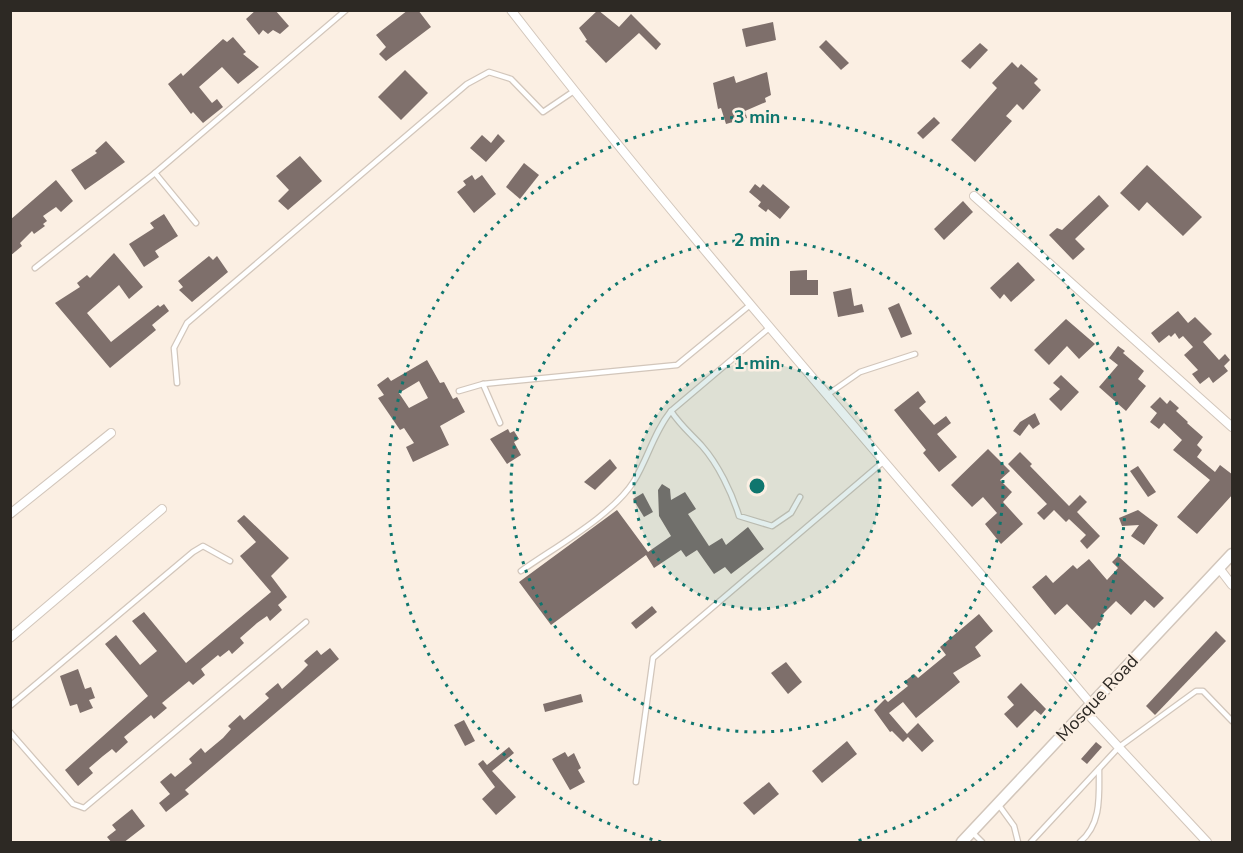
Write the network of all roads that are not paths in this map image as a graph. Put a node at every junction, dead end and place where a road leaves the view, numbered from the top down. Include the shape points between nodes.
1 (346, 10) edge
2 (511, 10) edge
3 (574, 91) junction
4 (155, 173) junction
5 (975, 196) dead end
6 (196, 223) dead end
7 (35, 268) dead end
8 (750, 304) junction
9 (769, 328) junction
10 (915, 354) dead end
11 (177, 383) dead end
12 (483, 384) junction
13 (459, 391) dead end
14 (827, 395) junction
15 (671, 411) junction
16 (500, 423) dead end
17 (1233, 427) edge
18 (111, 433) dead end
19 (885, 460) junction
20 (800, 497) dead end
21 (162, 508) dead end
22 (10, 514) edge
23 (1233, 555) edge
24 (230, 561) dead end
25 (1219, 568) junction
26 (521, 571) dead end
27 (1233, 585) edge
28 (306, 622) dead end
29 (10, 638) edge
30 (10, 706) edge
31 (1088, 707) junction
32 (1233, 721) edge
33 (10, 732) edge
34 (1119, 747) junction
35 (1099, 769) junction
36 (636, 782) dead end
37 (998, 804) junction
38 (972, 832) junction
39 (1035, 842) edge
40 (962, 843) edge
41 (982, 843) edge
42 (1018, 843) edge
43 (1080, 843) edge
44 (1207, 843) edge

1 - 4 lane
2 - 3 street
3 - 8 street
3 - 11 lane via 543,112 511,78 489,72 467,84 187,323 174,348
4 - 6 lane
4 - 7 lane
5 - 17 street
8 - 9 street
8 - 12 lane via 677,365
9 - 14 street
9 - 15 lane
10 - 14 lane via 860,372
12 - 13 lane
12 - 16 lane
14 - 19 street
15 - 20 lane via 704,447 739,516 772,526 791,513
15 - 26 lane via 660,425 634,480 617,503
18 - 22 street
19 - 31 street
19 - 36 lane via 653,658
21 - 29 street
23 - 25 street, Mosque Road
24 - 30 lane via 203,546 193,552
25 - 27 street
25 - 31 street, Mosque Road
28 - 33 lane via 84,808 73,804
31 - 34 street
31 - 37 street, Mosque Road
32 - 34 lane via 1199,690
34 - 35 lane
34 - 44 street
35 - 39 lane
35 - 43 lane via 1099,809 1089,834
37 - 38 street, Mosque Road
37 - 42 lane via 1014,826
38 - 40 street, Mosque Road
38 - 41 lane

